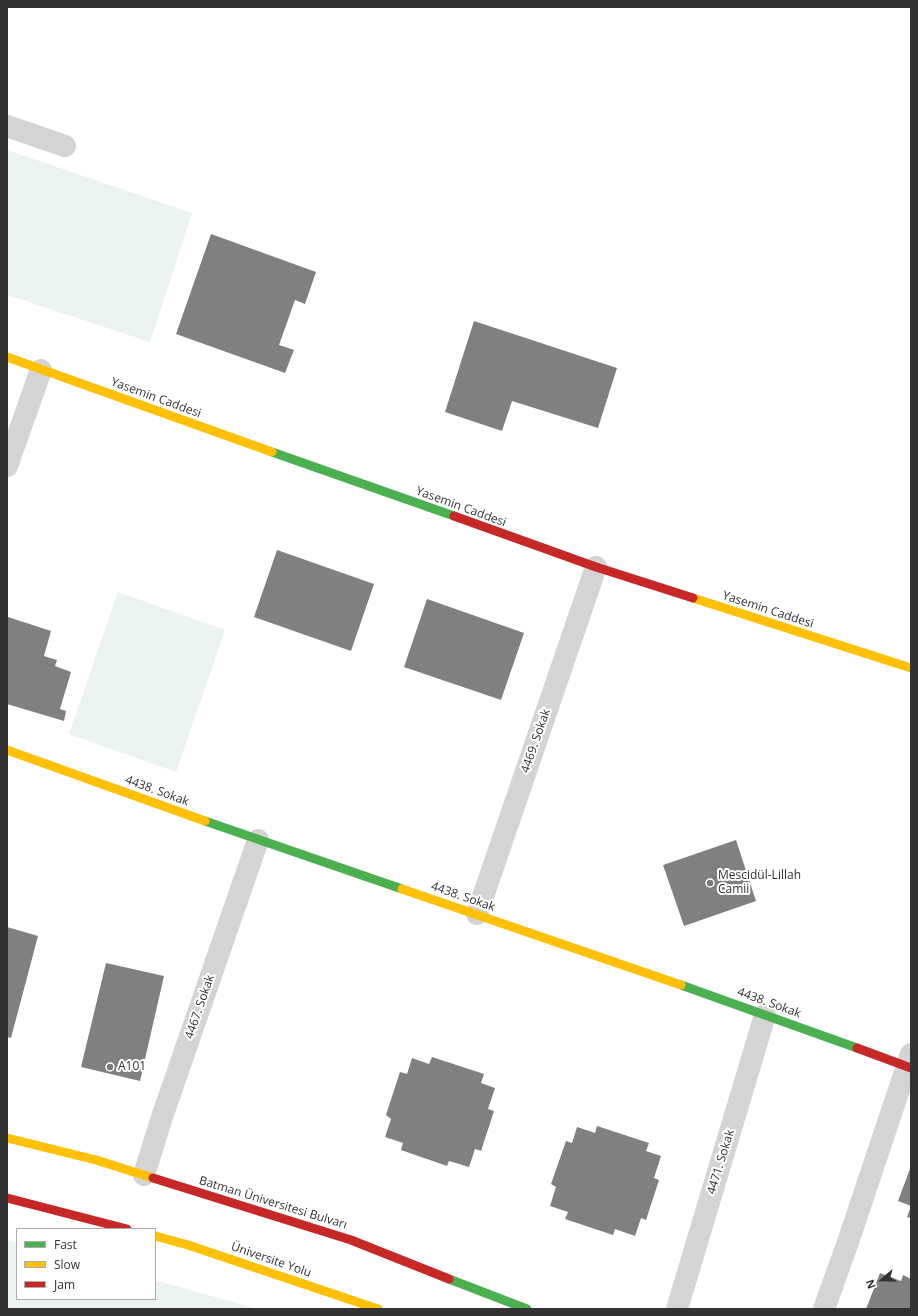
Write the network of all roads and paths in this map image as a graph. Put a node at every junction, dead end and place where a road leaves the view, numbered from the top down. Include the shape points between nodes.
1 (7, 126) edge
2 (65, 146) dead end
3 (7, 357) edge
4 (41, 370) junction
5 (7, 466) edge
6 (596, 567) junction
7 (911, 668) edge
8 (7, 750) edge
9 (258, 840) junction
10 (477, 914) junction
11 (765, 1015) junction
12 (910, 1063) edge
13 (7, 1138) edge
14 (144, 1175) junction
15 (7, 1198) edge
16 (123, 1228) edge
17 (156, 1236) edge
18 (378, 1309) edge
19 (527, 1309) edge
20 (676, 1309) edge
21 (824, 1309) edge

1 - 2 street
3 - 4 street, Yasemin Caddesi
4 - 5 street
4 - 6 street, Yasemin Caddesi
6 - 7 street, Yasemin Caddesi
6 - 10 street, 4469. Sokak
8 - 9 street, 4438. Sokak
9 - 10 street, 4438. Sokak
9 - 14 street, 4467. Sokak
10 - 11 street, 4438. Sokak
11 - 12 street, 4438. Sokak
11 - 20 street, 4471. Sokak
12 - 21 street
13 - 14 street, Batman Üniversitesi Bulvarı
14 - 19 street, Batman Üniversitesi Bulvarı via 351,1240
15 - 16 street
17 - 18 street, Üniversite Yolu via 188,1244

